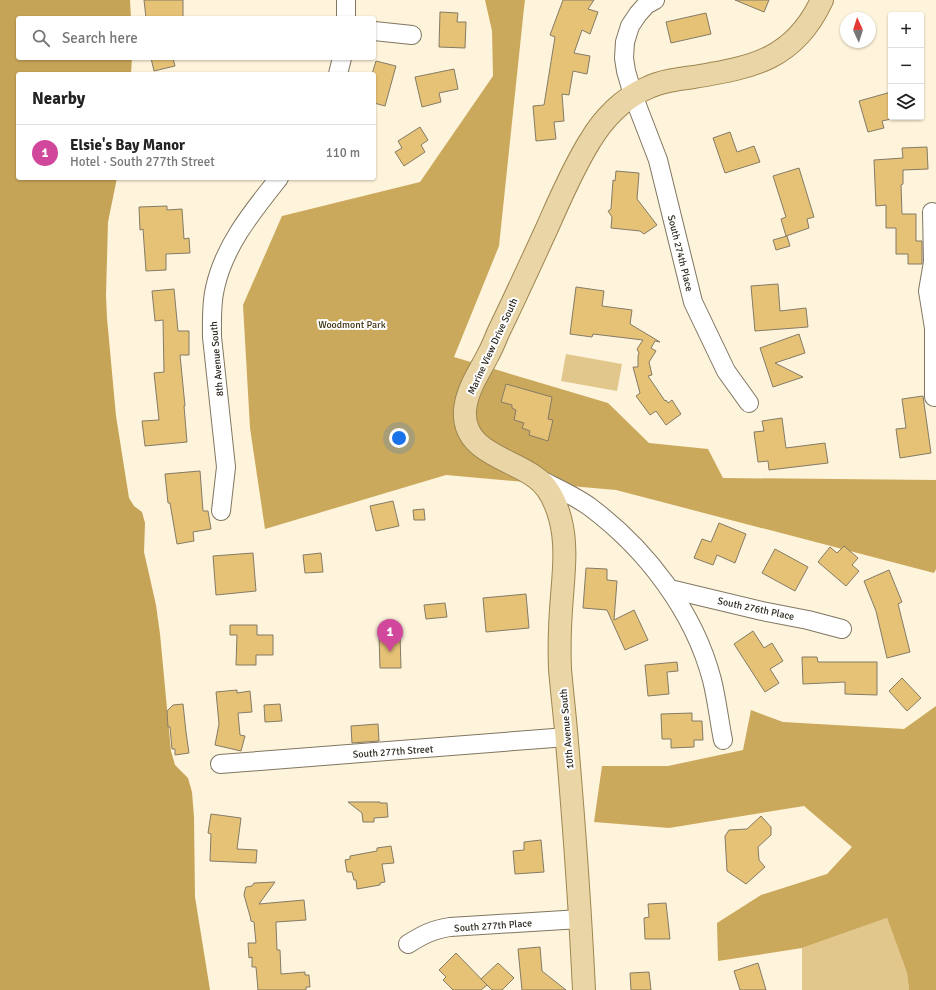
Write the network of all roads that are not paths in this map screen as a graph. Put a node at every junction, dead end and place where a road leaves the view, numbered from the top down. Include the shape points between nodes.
1 (346, 0) edge
2 (655, 0) edge
3 (822, 0) edge
4 (346, 16) edge
5 (376, 31) edge
6 (412, 35) dead end
7 (342, 60) edge
8 (338, 72) edge
9 (633, 95) junction
10 (278, 180) edge
11 (932, 212) dead end
12 (932, 291) edge
13 (934, 397) dead end
14 (748, 403) dead end
15 (535, 477) junction
16 (221, 511) dead end
17 (670, 588) junction
18 (842, 629) dead end
19 (567, 737) junction
20 (723, 740) dead end
21 (220, 764) dead end
22 (580, 919) junction
23 (408, 944) dead end
24 (584, 990) edge

1 - 4 street
2 - 9 street, South 274th Place via 638,14 630,26 625,42 624,58
3 - 9 main road, Marine View Drive South via 808,26 794,41 776,54 747,67 664,82
5 - 6 street
7 - 8 street
9 - 14 street, South 274th Place via 658,160 693,302 726,371
9 - 15 main road, Marine View Drive South via 605,119 590,139 469,393 465,420 475,441 490,453
10 - 16 street, 8th Avenue South via 232,242 223,260 214,290 212,337 226,467
11 - 12 street
12 - 13 street
15 - 17 street, Marine View Drive South via 588,506 607,521 639,552
15 - 19 main road, 10th Avenue South via 546,487 555,503 564,538 560,668
17 - 18 street, South 276th Place
17 - 20 street, Marine View Drive South via 704,655 712,680
19 - 21 street, South 277th Street
19 - 22 main road, 10th Avenue South
22 - 23 street, South 277th Place via 450,927 434,930
22 - 24 main road, 10th Avenue South

